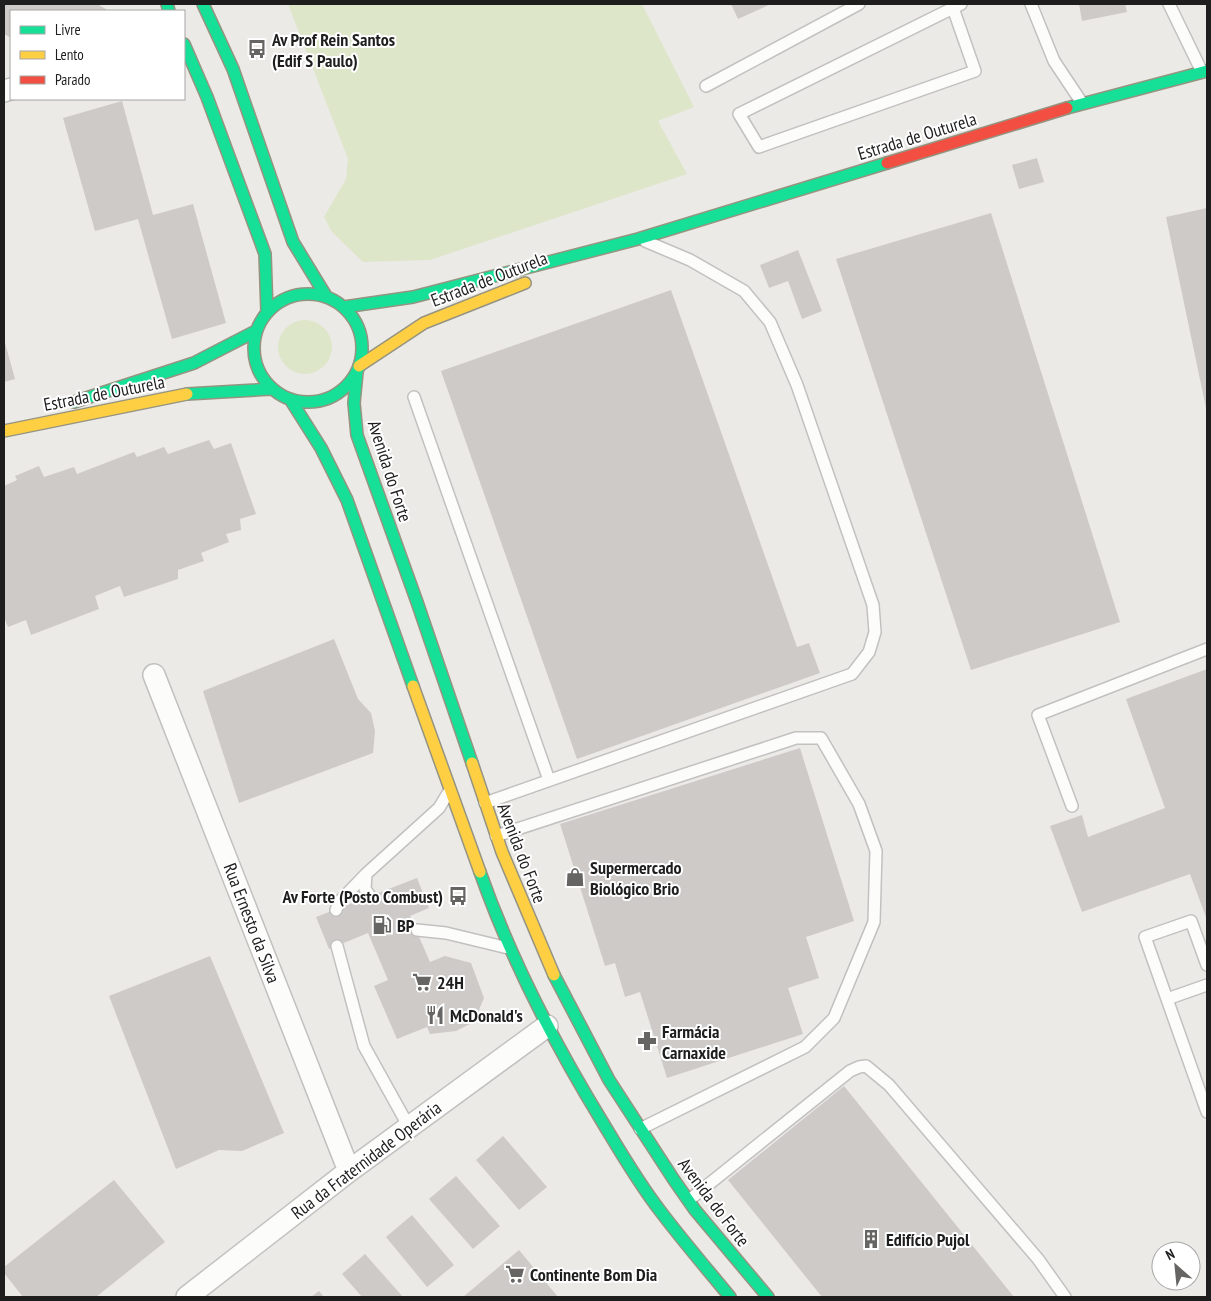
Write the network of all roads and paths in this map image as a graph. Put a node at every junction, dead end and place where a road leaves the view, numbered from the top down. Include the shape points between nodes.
1 (203, 4) edge
2 (859, 4) edge
3 (1031, 4) edge
4 (1169, 4) edge
5 (957, 6) edge
6 (185, 46) edge
7 (1205, 72) edge
8 (185, 78) edge
9 (706, 86) dead end
10 (207, 98) junction
11 (1082, 104) junction
12 (638, 239) junction
13 (326, 296) junction
14 (344, 307) junction
15 (267, 312) junction
16 (256, 330) junction
17 (358, 369) junction
18 (271, 389) junction
19 (414, 397) dead end
20 (290, 399) junction
21 (67, 404) dead end
22 (49, 410) dead end
23 (4, 425) edge
24 (4, 431) edge
25 (1207, 649) edge
26 (154, 674) dead end
27 (549, 780) junction
28 (449, 786) junction
29 (485, 803) junction
30 (1072, 806) dead end
31 (496, 836) junction
32 (366, 874) junction
33 (370, 896) dead end
34 (336, 910) dead end
35 (417, 930) dead end
36 (337, 946) dead end
37 (510, 948) junction
38 (1207, 964) edge
39 (1207, 985) edge
40 (1167, 999) junction
41 (547, 1026) junction
42 (1207, 1112) edge
43 (409, 1127) junction
44 (640, 1129) junction
45 (349, 1171) junction
46 (689, 1200) junction
47 (187, 1297) edge
48 (730, 1297) edge
49 (768, 1297) edge
50 (1065, 1297) edge

1 - 13 street via 233,69 293,242
2 - 9 lane
3 - 11 lane via 1054,61
4 - 7 lane
5 - 5 lane via 837,65 739,114 759,147 975,71
6 - 10 street
7 - 11 street, Estrada de Outurela
8 - 10 street
10 - 15 street via 265,254
11 - 12 street, Estrada de Outurela
12 - 14 street, Estrada de Outurela via 413,297
12 - 17 street, Estrada de Outurela via 424,323
12 - 27 lane via 690,260 744,291 770,322 797,386 873,604 875,632 869,652 852,674
13 - 14 street
13 - 15 street via 294,296
14 - 17 street via 360,334 362,350
15 - 16 street
16 - 18 street via 255,362
16 - 21 street, Estrada de Outurela via 194,363
17 - 20 street via 348,385 336,395 321,401
17 - 29 street, Avenida do Forte via 353,401 356,435
18 - 20 street
18 - 24 street, Estrada de Outurela via 195,393
19 - 27 lane
20 - 28 street via 330,462 347,500
22 - 23 street, Estrada de Outurela
25 - 30 lane via 1038,715
26 - 45 street, Rua Ernesto da Silva
27 - 29 lane
28 - 32 lane via 448,796 439,808
28 - 37 street via 496,918
29 - 31 street, Avenida do Forte
31 - 44 street, Avenida do Forte via 561,990 590,1047
31 - 44 lane via 796,738 820,738 859,804 876,852 874,922 834,1018 805,1047
32 - 33 lane via 365,889
32 - 34 lane via 339,902
35 - 37 lane
36 - 43 lane via 364,1046
37 - 41 street
38 - 40 lane via 1190,921 1145,937
39 - 40 lane
40 - 42 lane
41 - 43 street, Rua da Fraternidade Operária
41 - 48 street via 633,1172
43 - 45 street, Rua da Fraternidade Operária
44 - 46 street, Avenida do Forte
45 - 47 street, Rua da Fraternidade Operária
46 - 49 street, Avenida do Forte
46 - 50 lane via 850,1071 866,1066 889,1085 1038,1259

